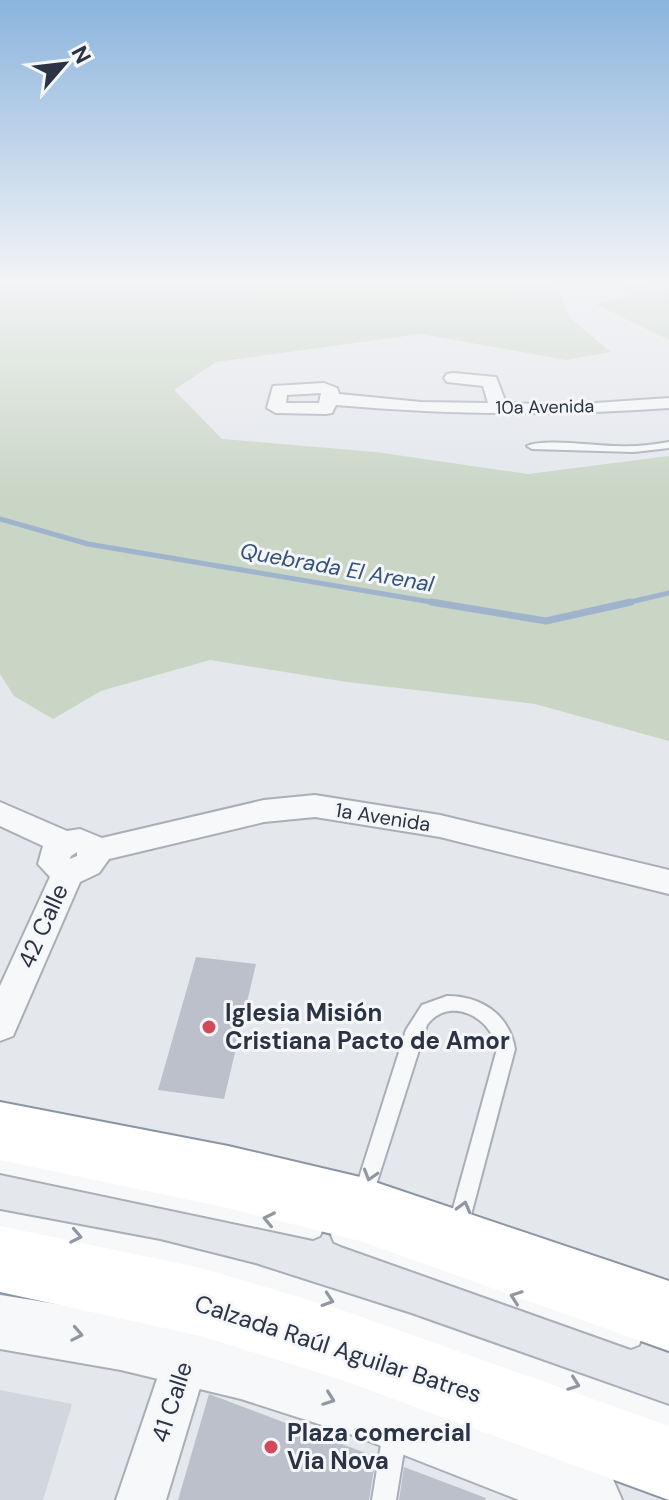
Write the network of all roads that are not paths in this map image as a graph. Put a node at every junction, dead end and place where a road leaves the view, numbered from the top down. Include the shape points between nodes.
1 (453, 378) dead end
2 (330, 399) dead end
3 (669, 403) edge
4 (422, 412) junction
5 (340, 416) dead end
6 (502, 417) junction
7 (669, 445) edge
8 (532, 446) dead end
9 (0, 813) edge
10 (76, 855) junction
11 (669, 882) edge
12 (0, 1025) edge
13 (0, 1131) edge
14 (0, 1163) edge
15 (360, 1209) junction
16 (0, 1221) edge
17 (454, 1242) junction
18 (0, 1259) edge
19 (0, 1322) edge
20 (194, 1330) junction
21 (662, 1331) edge
22 (669, 1418) edge
23 (396, 1424) junction
24 (669, 1464) edge
25 (589, 1499) edge
26 (141, 1500) edge
27 (384, 1500) edge

1 - 6 street via 492,382
2 - 4 street, 10a Avenida
3 - 6 street, 10a Avenida
4 - 5 street, 10a Avenida
4 - 6 street, 10a Avenida via 423,422 432,425
7 - 8 lane via 620,451
9 - 10 street
10 - 11 street, 1a Avenida via 264,811 315,806 440,826
10 - 12 street, 42 Calle
13 - 15 highway
21 -> 14 lane via 340,1234
15 - 17 highway
17 -> 15 lane via 506,1049 499,1024 464,1006 434,1007 415,1030
16 -> 22 lane via 254,1275
17 - 21 highway
18 - 20 highway, Calzada Raúl Aguilar Batres
19 -> 20 street via 77,1333
20 -> 23 street via 320,1395
20 - 24 highway, Calzada Raúl Aguilar Batres via 339,1344
20 - 26 street, 41 Calle
23 - 25 street
23 - 27 lane

